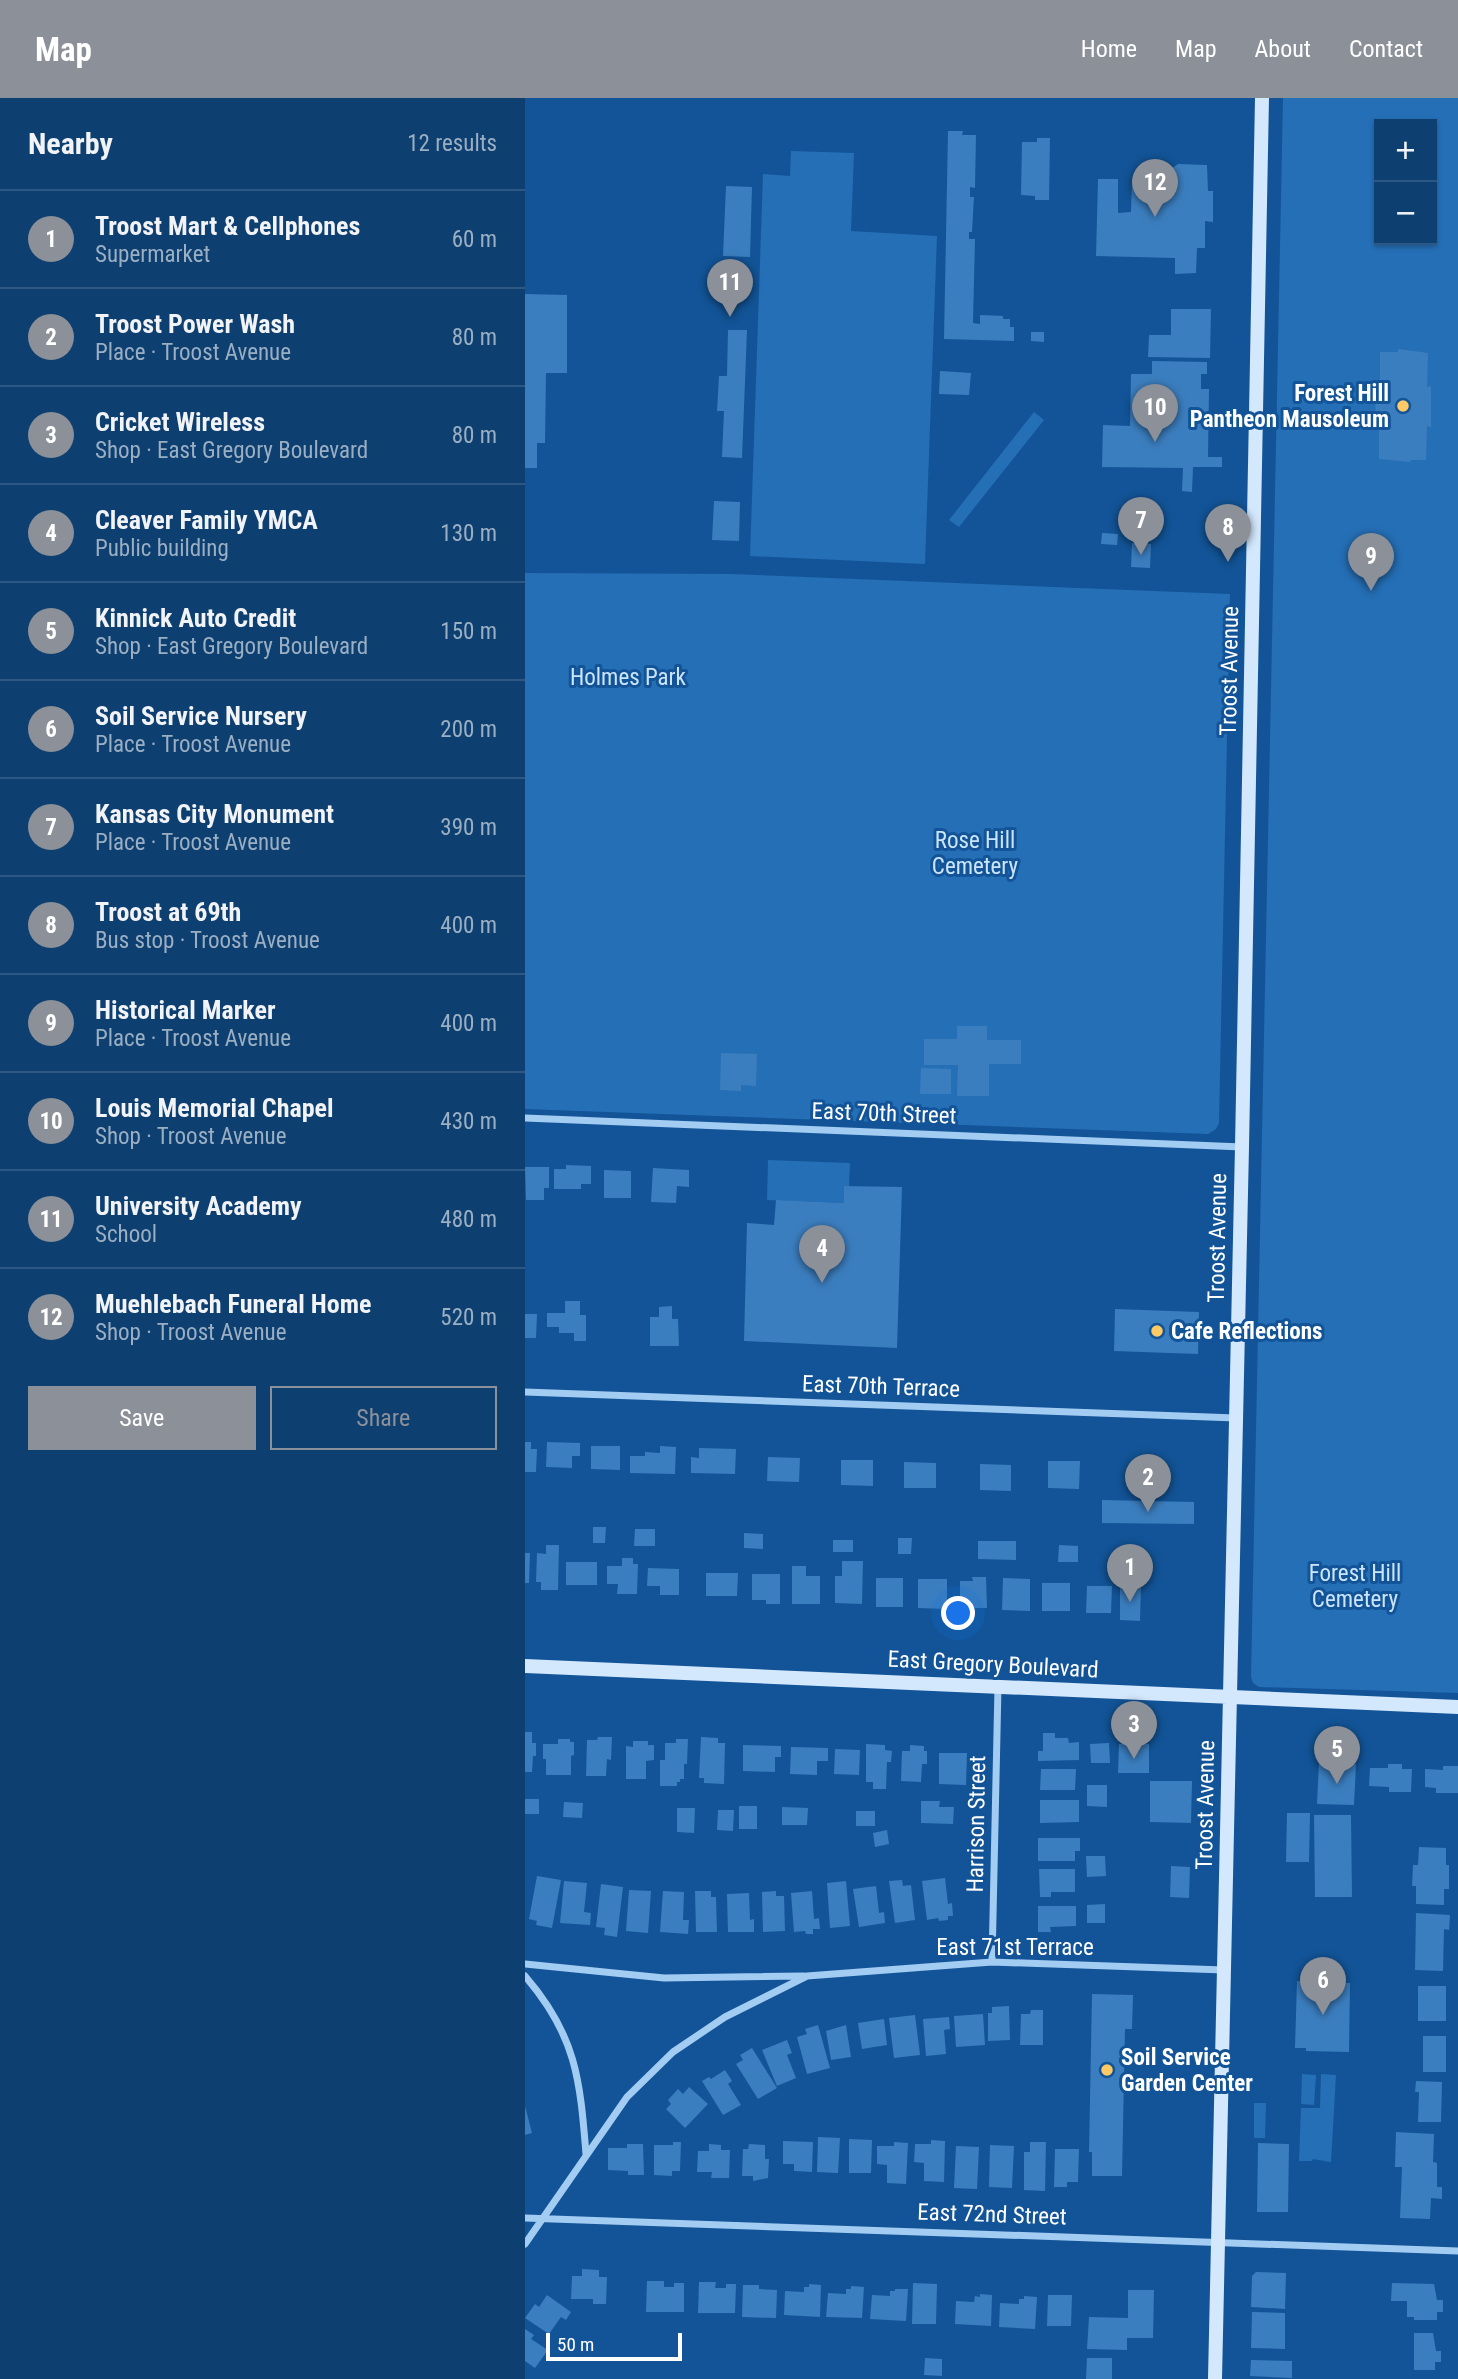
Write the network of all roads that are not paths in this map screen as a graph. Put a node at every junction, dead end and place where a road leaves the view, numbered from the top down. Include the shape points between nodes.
1 (1262, 98) edge
2 (525, 1118) edge
3 (1242, 1147) junction
4 (525, 1391) edge
5 (1236, 1418) junction
6 (525, 1666) edge
7 (998, 1687) junction
8 (1230, 1697) junction
9 (1458, 1707) edge
10 (992, 1962) junction
11 (525, 1964) edge
12 (1224, 1970) junction
13 (525, 1976) edge
14 (807, 1976) junction
15 (586, 2154) junction
16 (525, 2218) edge
17 (542, 2219) junction
18 (1218, 2241) junction
19 (525, 2244) edge
20 (1458, 2251) edge
21 (1215, 2379) edge

1 - 3 main road, Troost Avenue
2 - 3 street, East 70th Street
3 - 5 main road, Troost Avenue
4 - 5 street, East 70th Terrace
5 - 8 main road, Troost Avenue
6 - 7 main road, East Gregory Boulevard
7 - 8 main road, East Gregory Boulevard
7 - 10 street, Harrison Street
8 - 9 main road, East Gregory Boulevard
8 - 12 main road, Troost Avenue
10 - 12 street, East 71st Terrace
10 - 14 street, East 71st Terrace
11 - 14 street, East 71st Terrace via 664,1978
12 - 18 main road, Troost Avenue
13 - 15 street via 546,2001 570,2047 581,2091
14 - 15 street, East 71st Terrace via 725,2017 673,2053 628,2097
15 - 17 street, East 71st Terrace
16 - 17 street, East 72nd Street
17 - 18 street, East 72nd Street
17 - 19 street, East 71st Terrace
18 - 20 street, East 72nd Street
18 - 21 main road, Troost Avenue

